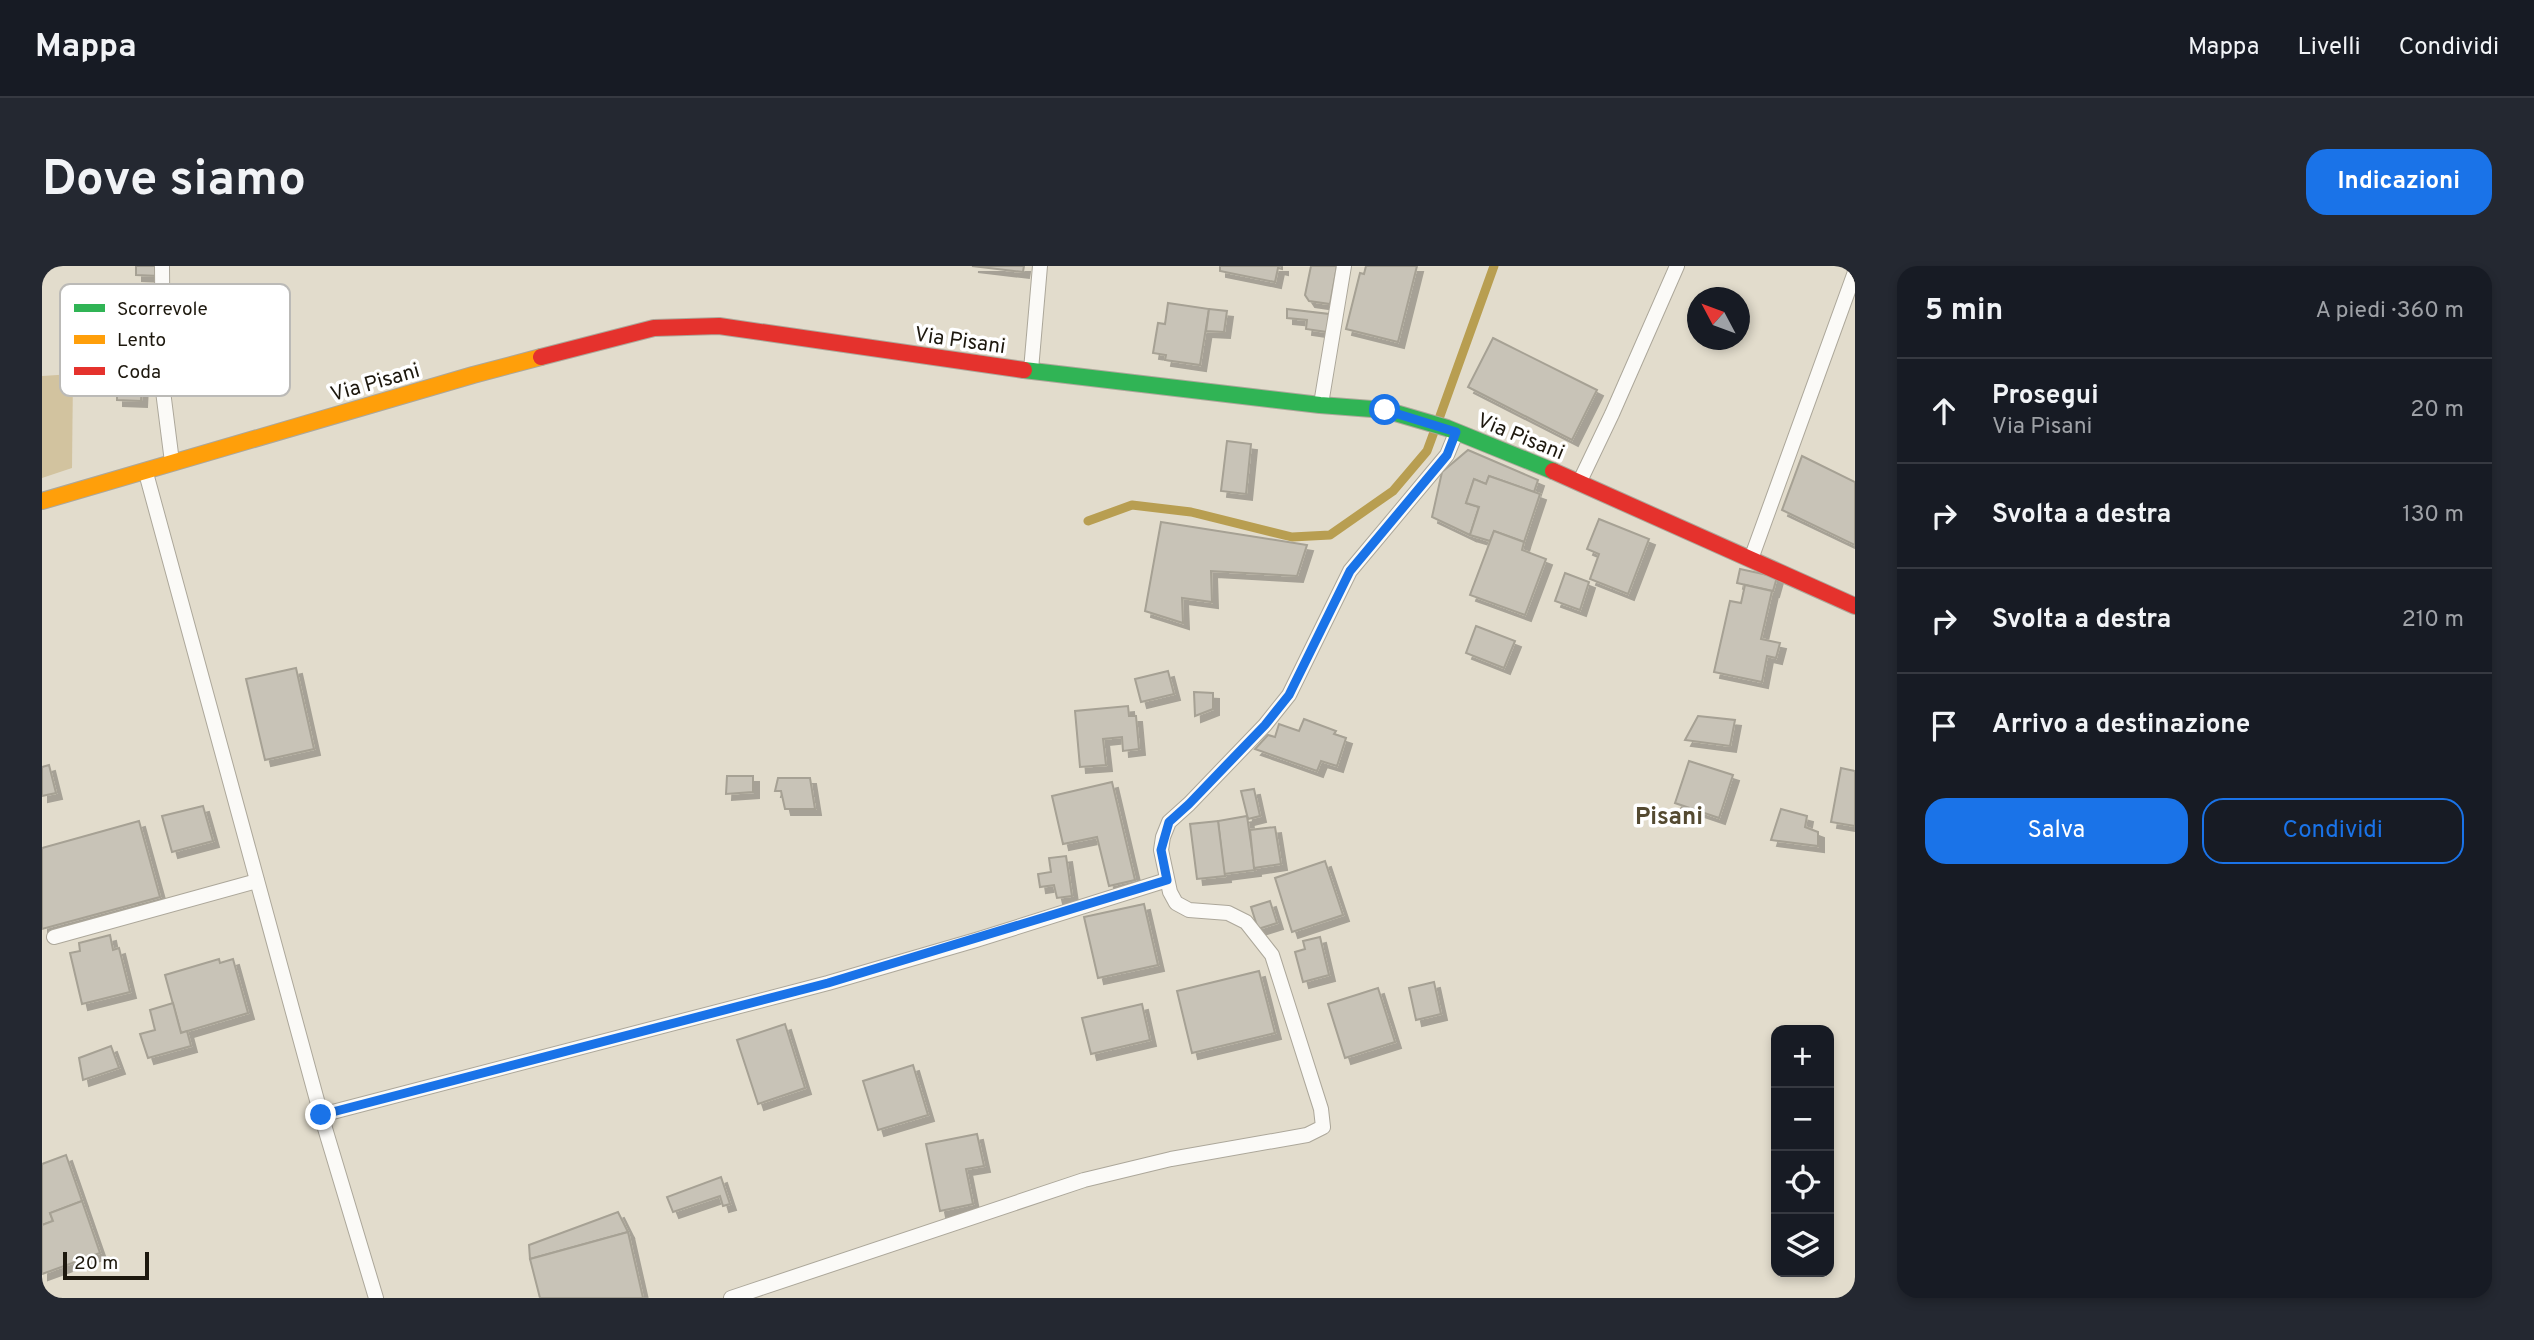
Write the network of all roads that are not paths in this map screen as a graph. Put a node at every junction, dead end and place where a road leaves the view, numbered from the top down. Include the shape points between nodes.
1 (162, 266) edge
2 (1040, 266) edge
3 (1344, 266) edge
4 (1677, 266) edge
5 (1855, 272) edge
6 (162, 284) edge
7 (1030, 371) junction
8 (164, 396) edge
9 (1320, 405) junction
10 (1452, 430) junction
11 (172, 463) junction
12 (145, 471) junction
13 (1579, 482) junction
14 (42, 501) edge
15 (1751, 560) junction
16 (1855, 606) edge
17 (1167, 880) junction
18 (257, 881) junction
19 (54, 937) dead end
20 (321, 1115) junction
21 (376, 1298) edge
22 (731, 1298) edge

1 - 6 lane
2 - 7 lane
3 - 9 lane
4 - 13 lane
5 - 15 lane
7 - 9 street, Via Pisani
7 - 11 street, Via Pisani via 719,326 654,328 472,375
8 - 11 lane
9 - 10 street, Via Pisani via 1385,410
10 - 13 street, Via Pisani
10 - 17 lane via 1447,455 1350,571 1289,695 1169,822 1161,850
11 - 12 street, Via Pisani
12 - 14 street, Via Pisani
12 - 18 lane
13 - 15 street, Via Pisani
15 - 16 street, Via Pisani
17 - 20 lane via 828,983
17 - 22 lane via 1176,902 1189,910 1228,913 1246,922 1272,955 1323,1127 1307,1135 1084,1180
18 - 19 lane
18 - 20 lane
20 - 21 lane

